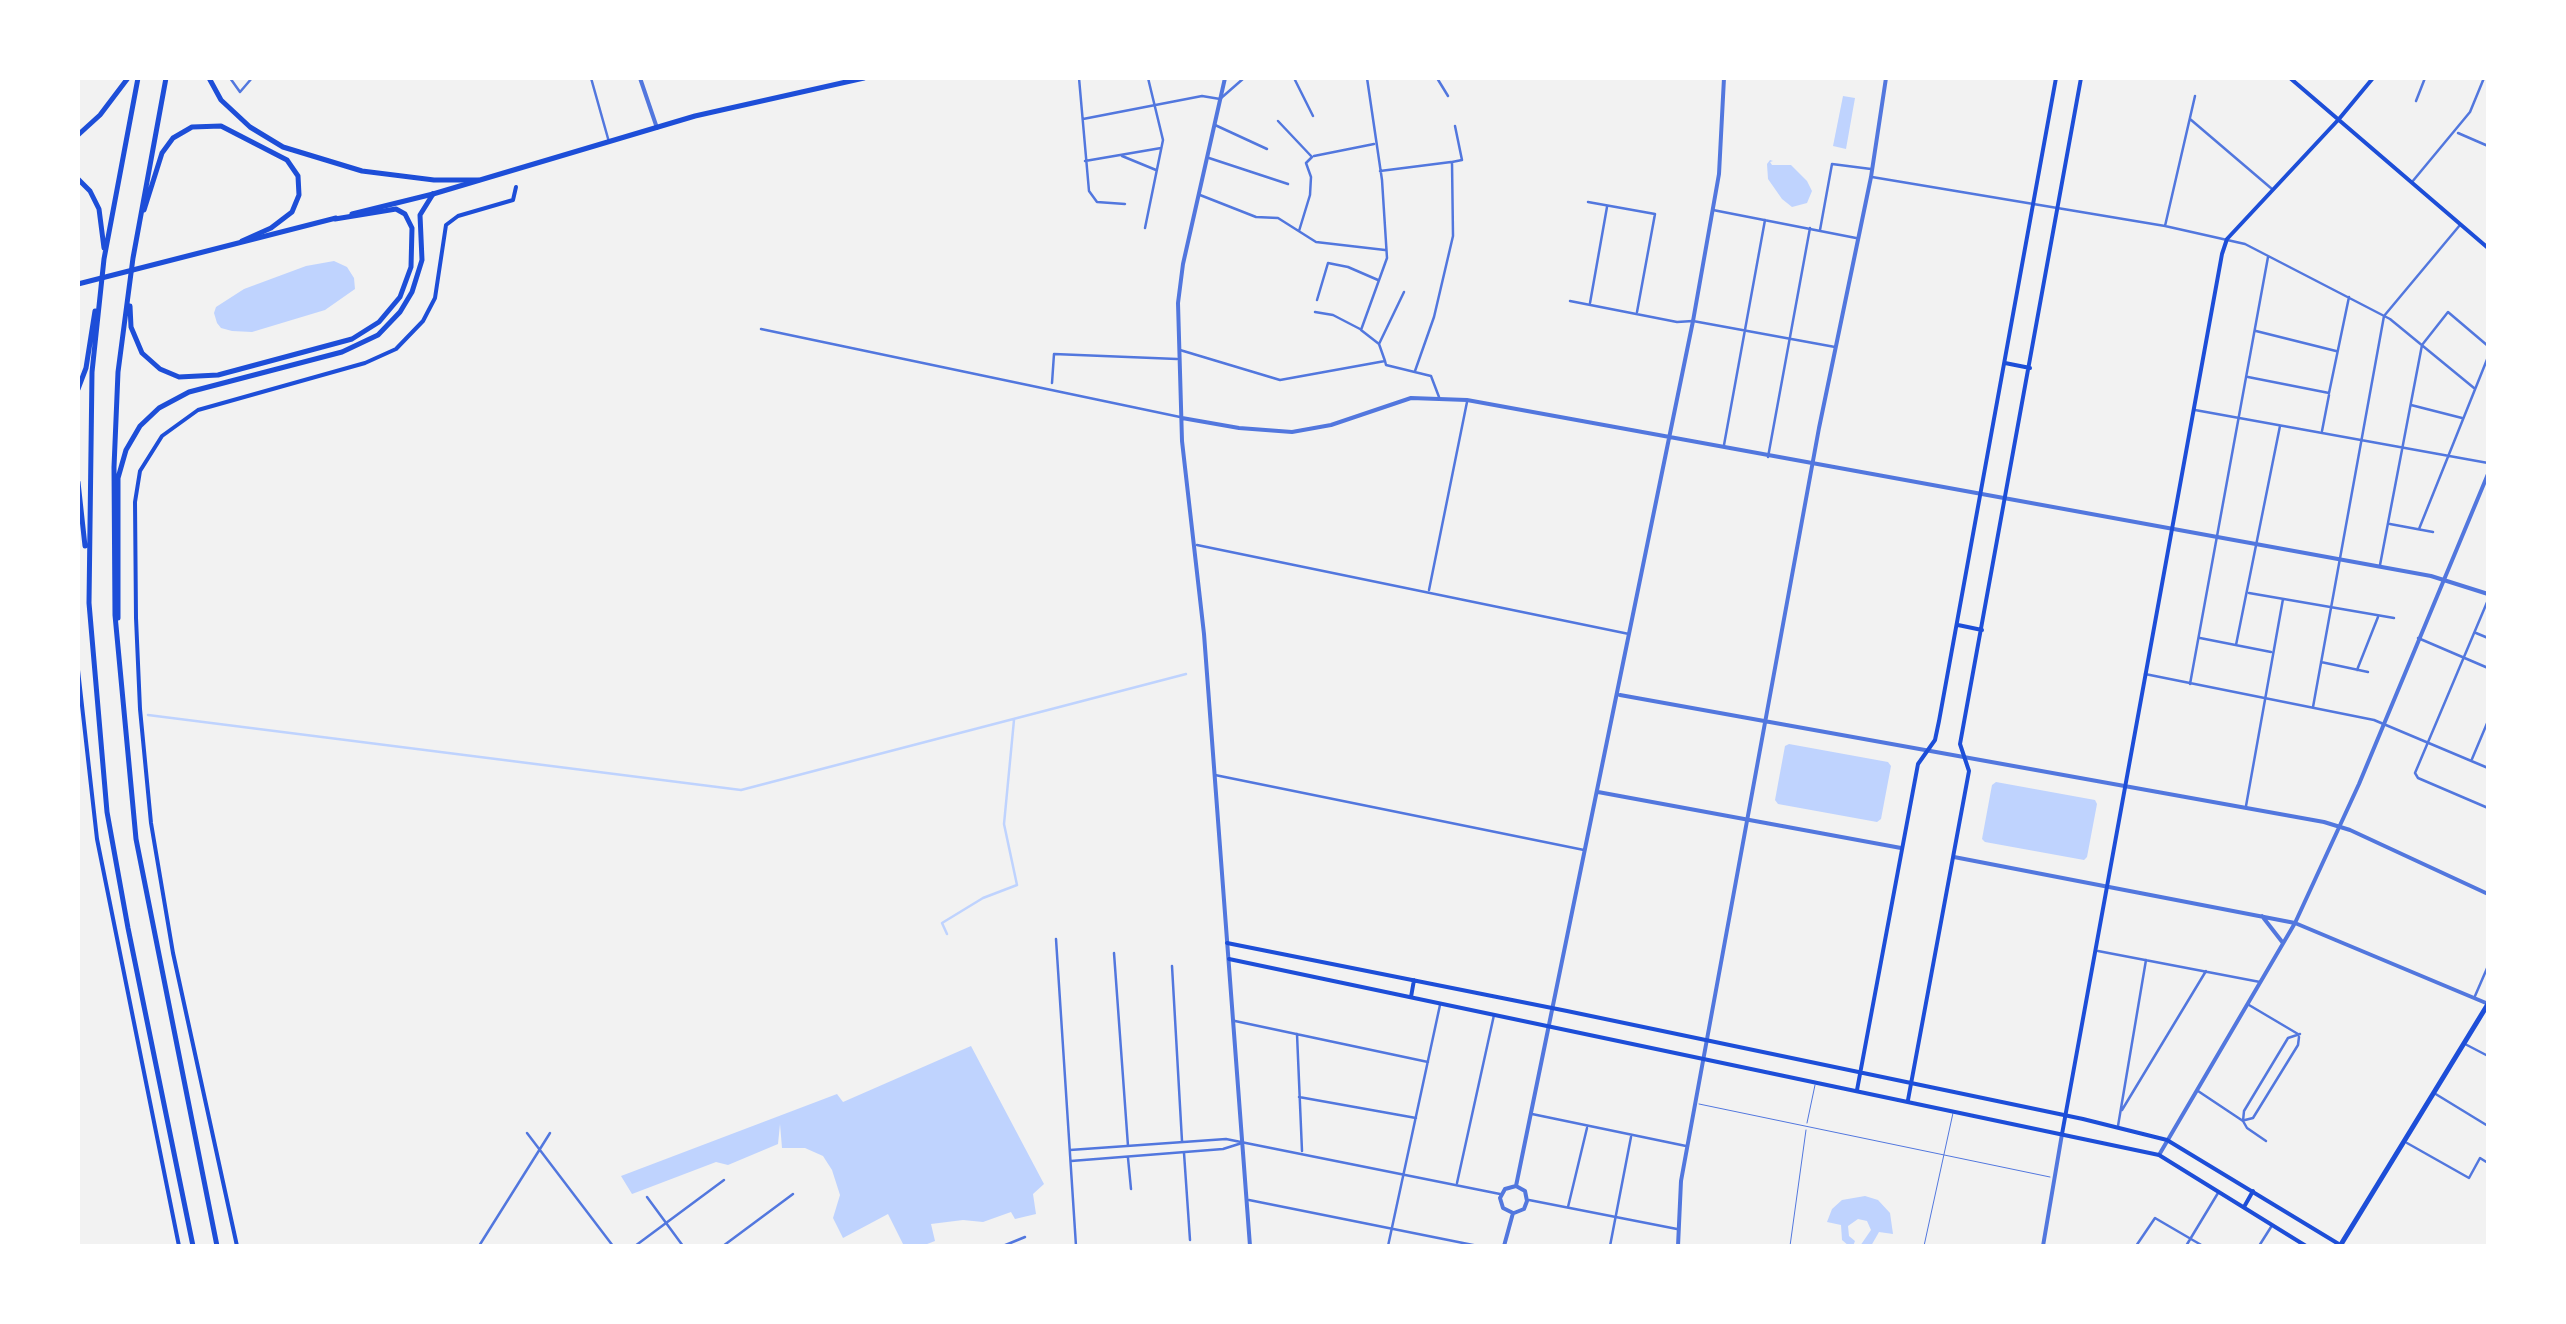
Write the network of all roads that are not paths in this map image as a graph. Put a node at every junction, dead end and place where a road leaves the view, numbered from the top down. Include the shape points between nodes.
1 (128, 78) edge
2 (138, 78) edge
3 (166, 78) edge
4 (209, 78) edge
5 (230, 78) edge
6 (252, 78) edge
7 (591, 78) edge
8 (640, 78) edge
9 (864, 78) edge
10 (1081, 78) edge
11 (1148, 78) edge
12 (1225, 78) edge
13 (1244, 78) edge
14 (1294, 78) edge
15 (1367, 78) edge
16 (1437, 78) edge
17 (1724, 78) edge
18 (1886, 78) edge
19 (2056, 78) edge
20 (2081, 78) edge
21 (2290, 78) edge
22 (2373, 78) edge
23 (2426, 78) edge
24 (2482, 78) edge
25 (1448, 96) dead end
26 (2195, 96) dead end
27 (1220, 99) junction
28 (2416, 101) dead end
29 (1153, 105) junction
30 (1314, 116) dead end
31 (2189, 118) junction
32 (1082, 119) junction
33 (1278, 120) dead end
34 (2339, 120) junction
35 (1214, 124) junction
36 (1455, 126) dead end
37 (657, 128) junction
38 (2455, 132) junction
39 (78, 135) edge
40 (609, 143) junction
41 (1376, 143) junction
42 (2488, 146) edge
43 (1163, 148) junction
44 (1267, 149) dead end
45 (1120, 155) junction
46 (1207, 157) junction
47 (1312, 157) junction
48 (1085, 161) junction
49 (1452, 162) junction
50 (1872, 169) junction
51 (1157, 171) junction
52 (1380, 171) junction
53 (1871, 177) junction
54 (78, 178) edge
55 (478, 180) junction
56 (2412, 182) junction
57 (1288, 184) dead end
58 (516, 187) dead end
59 (2272, 189) junction
60 (433, 194) junction
61 (1198, 194) junction
62 (1588, 202) dead end
63 (2033, 203) junction
64 (1125, 204) dead end
65 (1607, 206) junction
66 (2059, 208) junction
67 (1713, 210) junction
68 (335, 218) junction
69 (1765, 220) junction
70 (2460, 224) junction
71 (2165, 226) junction
72 (1145, 228) dead end
73 (1810, 228) junction
74 (1820, 230) junction
75 (1298, 232) junction
76 (136, 237) junction
77 (1858, 238) junction
78 (2228, 239) junction
79 (242, 242) junction
80 (2488, 248) edge
81 (1387, 250) junction
82 (2269, 256) junction
83 (133, 258) junction
84 (104, 259) junction
85 (1379, 280) junction
86 (78, 284) edge
87 (100, 289) junction
88 (1404, 292) dead end
89 (2350, 297) junction
90 (1317, 300) dead end
91 (1570, 301) dead end
92 (1590, 304) junction
93 (1315, 312) dead end
94 (1636, 313) junction
95 (2384, 316) junction
96 (1693, 321) junction
97 (761, 329) dead end
98 (1361, 330) junction
99 (1745, 330) junction
100 (2255, 331) junction
101 (1790, 339) junction
102 (1379, 344) junction
103 (2422, 344) junction
104 (2488, 346) edge
105 (1836, 348) junction
106 (1179, 349) junction
107 (2338, 351) junction
108 (2488, 357) edge
109 (1180, 359) junction
110 (1385, 361) junction
111 (2004, 363) junction
112 (2030, 368) junction
113 (1414, 372) junction
114 (2247, 377) junction
115 (1052, 383) dead end
116 (2474, 388) junction
117 (78, 389) edge
118 (2329, 393) junction
119 (1438, 397) junction
120 (1467, 400) junction
121 (2410, 405) junction
122 (2193, 410) junction
123 (1182, 418) junction
124 (2240, 418) junction
125 (2463, 418) junction
126 (2280, 426) junction
127 (2321, 434) junction
128 (1671, 436) junction
129 (2361, 440) junction
130 (1724, 448) junction
131 (2402, 448) junction
132 (2448, 456) junction
133 (1768, 457) junction
134 (2488, 463) edge
135 (1812, 464) junction
136 (2488, 474) edge
137 (78, 482) edge
138 (1980, 495) junction
139 (2006, 499) junction
140 (2389, 523) junction
141 (2172, 529) junction
142 (2418, 529) junction
143 (2433, 532) dead end
144 (2217, 536) junction
145 (1195, 544) junction
146 (2258, 544) junction
147 (2339, 560) junction
148 (2379, 567) junction
149 (2443, 579) junction
150 (1429, 592) junction
151 (2248, 593) junction
152 (2488, 597) edge
153 (2284, 599) junction
154 (88, 604) junction
155 (2329, 606) junction
156 (2378, 616) junction
157 (2394, 618) dead end
158 (1958, 625) junction
159 (1982, 630) junction
160 (2475, 633) junction
161 (1629, 634) junction
162 (2199, 638) junction
163 (2418, 638) junction
164 (2488, 638) edge
165 (116, 641) junction
166 (2236, 645) junction
167 (2272, 652) junction
168 (2464, 658) junction
169 (2320, 662) junction
170 (2488, 668) edge
171 (78, 670) edge
172 (2357, 670) junction
173 (2368, 672) dead end
174 (2145, 674) junction
175 (2190, 684) junction
176 (1618, 695) junction
177 (2264, 698) junction
178 (2313, 706) junction
179 (1765, 721) junction
180 (2488, 721) edge
181 (2383, 723) junction
182 (2428, 742) junction
183 (1928, 750) junction
184 (1964, 756) junction
185 (2471, 760) junction
186 (2488, 768) edge
187 (1214, 775) junction
188 (2126, 786) junction
189 (1598, 792) junction
190 (2245, 808) junction
191 (2488, 808) edge
192 (1747, 819) junction
193 (2338, 826) junction
194 (1901, 848) junction
195 (1586, 850) junction
196 (1954, 857) junction
197 (2108, 886) junction
198 (2488, 894) edge
199 (2262, 916) junction
200 (2295, 923) junction
201 (1056, 939) dead end
202 (1227, 943) junction
203 (2283, 943) junction
204 (2096, 951) junction
205 (1114, 953) dead end
206 (1228, 959) junction
207 (2146, 960) junction
208 (1172, 966) dead end
209 (2488, 966) edge
210 (2206, 970) junction
211 (1059, 976) junction
212 (1051, 977) dead end
213 (1414, 980) junction
214 (2260, 982) junction
215 (1411, 998) junction
216 (2474, 998) junction
217 (1440, 1003) junction
218 (2248, 1004) junction
219 (2488, 1004) edge
220 (1552, 1008) junction
221 (1494, 1014) junction
222 (1234, 1021) junction
223 (1547, 1027) junction
224 (1297, 1034) junction
225 (2300, 1034) junction
226 (1706, 1040) junction
227 (2464, 1043) junction
228 (2488, 1056) edge
229 (2276, 1058) junction
230 (1703, 1060) junction
231 (1428, 1062) junction
232 (2287, 1064) junction
233 (1860, 1072) junction
234 (1056, 1074) dead end
235 (1065, 1074) junction
236 (1815, 1082) junction
237 (1912, 1084) junction
238 (2258, 1088) junction
239 (1857, 1090) junction
240 (2196, 1090) junction
241 (2433, 1092) junction
242 (2268, 1093) junction
243 (1299, 1097) junction
244 (1908, 1101) junction
245 (1696, 1103) junction
246 (1954, 1110) junction
247 (2122, 1111) junction
248 (1530, 1113) junction
249 (2066, 1116) junction
250 (1417, 1118) junction
251 (2244, 1121) junction
252 (1807, 1126) junction
253 (2118, 1126) junction
254 (2488, 1126) edge
255 (1588, 1127) junction
256 (527, 1133) dead end
257 (550, 1133) dead end
258 (2062, 1134) junction
259 (1631, 1136) junction
260 (2167, 1140) junction
261 (2266, 1141) dead end
262 (2403, 1141) junction
263 (1182, 1142) junction
264 (1244, 1142) junction
265 (1128, 1146) junction
266 (1687, 1146) junction
267 (538, 1148) junction
268 (1070, 1150) junction
269 (1184, 1152) junction
270 (1302, 1152) junction
271 (2159, 1155) junction
272 (1128, 1156) junction
273 (1944, 1156) junction
274 (1070, 1161) junction
275 (2488, 1163) edge
276 (1404, 1173) junction
277 (2055, 1178) junction
278 (724, 1180) dead end
279 (1457, 1184) junction
280 (1516, 1186) junction
281 (1130, 1188) dead end
282 (2218, 1191) junction
283 (2253, 1191) junction
284 (793, 1194) dead end
285 (1501, 1195) junction
286 (647, 1197) dead end
287 (1527, 1199) junction
288 (1248, 1200) junction
289 (1568, 1208) junction
290 (2244, 1208) junction
291 (1512, 1213) junction
292 (1614, 1216) junction
293 (666, 1224) junction
294 (2272, 1225) junction
295 (1392, 1229) junction
296 (1677, 1229) junction
297 (1025, 1236) dead end
298 (2191, 1239) junction
299 (1190, 1240) dead end
300 (1446, 1240) junction
301 (180, 1246) edge
302 (193, 1246) edge
303 (216, 1246) edge
304 (237, 1246) edge
305 (479, 1246) edge
306 (613, 1246) edge
307 (634, 1246) edge
308 (683, 1246) edge
309 (723, 1246) edge
310 (1003, 1246) edge
311 (1076, 1246) edge
312 (1250, 1246) edge
313 (1388, 1246) edge
314 (1445, 1246) edge
315 (1478, 1246) edge
316 (1504, 1246) edge
317 (1610, 1246) edge
318 (1678, 1246) edge
319 (1790, 1246) edge
320 (1924, 1246) edge
321 (2043, 1246) edge
322 (2136, 1246) edge
323 (2186, 1246) edge
324 (2203, 1246) edge
325 (2259, 1246) edge
326 (2306, 1246) edge
327 (2341, 1246) edge

1 - 39 main road
2 - 84 main road
3 - 76 main road
4 - 55 main road via 250,128 282,147 362,171
5 - 6 street via 240,92
7 - 40 street
8 - 37 street
9 - 37 main road
10 - 32 street
11 - 29 street
12 - 27 street
13 - 27 street
14 - 30 street
15 - 41 street
16 - 25 street
17 - 67 street
18 - 50 street
19 - 63 main road
20 - 66 main road
21 - 34 main road
22 - 34 main road
23 - 28 street
24 - 38 street
26 - 31 street
27 - 29 street
27 - 35 street
29 - 32 street
29 - 43 street
31 - 59 street
31 - 71 street
32 - 48 street
33 - 47 street
34 - 56 main road
34 - 59 main road
35 - 44 street
35 - 46 street
36 - 49 street via 1462,160
37 - 40 main road
38 - 42 street
38 - 56 street
40 - 55 main road
41 - 47 street
41 - 52 street
43 - 45 street
43 - 51 street
45 - 48 street
45 - 51 street
46 - 57 street
46 - 61 street
47 - 75 street via 1306,163 1310,195
48 - 64 street via 1096,202
49 - 52 street
49 - 113 street via 1453,236
50 - 53 street
50 - 74 street via 1832,164
51 - 72 street
52 - 81 street
53 - 63 street
53 - 77 street
54 - 84 main road via 99,209
55 - 60 main road
56 - 70 main road
58 - 304 main road via 513,200 446,225 432,305 396,349 198,410 162,436 138,480 136,649 151,823 172,953
59 - 78 main road
60 - 68 main road
60 - 165 main road via 420,215 422,260 412,292 378,335 342,352 189,392 140,426 118,478
61 - 75 street via 1256,217 1278,218
61 - 106 street via 1179,289
62 - 65 street
63 - 66 street
63 - 111 main road
65 - 92 street
65 - 94 street via 1655,214
66 - 71 street
66 - 112 main road
67 - 69 street
67 - 96 street
68 - 79 main road
68 - 83 main road via 393,209 408,218 412,267 390,311 352,339 209,377 171,374 142,353 130,323
69 - 73 street
69 - 99 street
70 - 80 main road
70 - 95 street
71 - 78 street
73 - 74 street
73 - 101 street
74 - 77 street
75 - 81 street via 1332,246
76 - 79 main road via 166,146 186,129 211,124 279,154 298,176 292,212
76 - 83 main road
77 - 105 street
78 - 82 street
78 - 122 main road
79 - 86 main road
81 - 85 street
82 - 89 street
82 - 100 street
83 - 165 main road via 114,448
84 - 87 main road
85 - 90 street via 1328,264
85 - 98 street
87 - 117 main road
87 - 154 main road via 90,390
88 - 102 street
89 - 95 street
89 - 107 street
91 - 92 street
92 - 94 street
93 - 98 street
94 - 96 street
95 - 103 street
95 - 129 street
96 - 99 street
96 - 128 street
97 - 123 street
98 - 102 street
99 - 101 street
99 - 130 street
100 - 107 street
100 - 114 street
101 - 105 street
101 - 133 street
102 - 110 street
103 - 104 street via 2448,312
103 - 116 street
103 - 121 street
105 - 135 street
106 - 109 street
106 - 110 street via 1280,380
107 - 118 street
108 - 116 street
109 - 115 street via 1054,354
109 - 123 street
110 - 113 street
111 - 112 main road
111 - 138 main road
112 - 139 main road
113 - 119 street via 1431,376
114 - 118 street
114 - 124 street
116 - 125 street
118 - 127 street
119 - 120 street
119 - 123 street via 1411,398 1292,432
120 - 128 street
120 - 150 street
121 - 125 street
121 - 131 street
122 - 124 street
122 - 141 main road
123 - 145 street
124 - 126 street
124 - 144 street
125 - 132 street
126 - 127 street
126 - 146 street
127 - 129 street
128 - 130 street
128 - 161 street
129 - 131 street
129 - 147 street
130 - 133 street
131 - 132 street
131 - 140 street
132 - 134 street
132 - 142 street
133 - 135 street
135 - 138 street
135 - 179 street
136 - 149 street
137 - 154 main road
138 - 139 street
138 - 158 main road
139 - 141 street
139 - 159 main road
140 - 142 street
140 - 148 street
141 - 144 street
141 - 174 main road
142 - 143 street
144 - 146 street
144 - 162 street
145 - 150 street
145 - 187 street
146 - 147 street
146 - 151 street
147 - 148 street
147 - 155 street
148 - 149 street
149 - 152 street
149 - 163 street
150 - 161 street
151 - 153 street
151 - 166 street
152 - 160 street
153 - 155 street
153 - 167 street
154 - 302 main road via 108,812
155 - 156 street
155 - 169 street
156 - 157 street
156 - 172 street
158 - 159 main road
158 - 183 main road
159 - 184 main road via 1960,744
160 - 164 street
160 - 168 street
161 - 176 street
162 - 166 street
162 - 175 street
163 - 168 street
163 - 181 street
165 - 303 main road via 139,856
166 - 167 street
167 - 177 street
168 - 170 street
168 - 182 street
169 - 172 street
169 - 178 street
171 - 301 main road via 97,839
172 - 173 street
174 - 175 street
174 - 188 main road
175 - 177 street
176 - 179 street
176 - 189 street
177 - 178 street
177 - 190 street
178 - 181 street
179 - 183 street
179 - 192 street
180 - 185 street
181 - 182 street
181 - 193 street
182 - 185 street
182 - 191 street via 2416,776
183 - 184 street
183 - 194 main road via 1918,764
184 - 188 street
184 - 196 main road via 1969,771
185 - 186 street
187 - 195 street
187 - 202 street
188 - 190 street
188 - 197 main road
189 - 192 street
189 - 195 street
190 - 193 street
192 - 194 street
192 - 226 street
193 - 198 street
193 - 200 street
194 - 233 main road
195 - 220 street
196 - 197 street
196 - 237 main road
197 - 199 street
197 - 204 main road
199 - 200 street
199 - 203 street
200 - 203 street
200 - 216 street
201 - 211 street
202 - 206 street
202 - 213 main road
203 - 214 street
204 - 207 street
204 - 249 main road
205 - 265 street
206 - 215 main road
206 - 222 street
207 - 210 street
207 - 247 street
208 - 263 street
209 - 216 street
210 - 214 street
210 - 247 street
211 - 212 street
211 - 235 street
213 - 215 main road
213 - 220 main road
214 - 218 street
215 - 217 main road
216 - 219 street
217 - 221 main road
217 - 231 street
218 - 225 street
218 - 240 street
219 - 227 main road
220 - 223 street
220 - 226 main road
221 - 223 main road
221 - 279 street
222 - 224 street
222 - 264 street
223 - 230 main road
223 - 248 street
224 - 231 street
224 - 243 street
225 - 229 street via 2288,1038
225 - 232 street
226 - 230 street
226 - 233 main road
227 - 228 street
227 - 241 main road
229 - 232 street
229 - 238 street
230 - 236 main road
230 - 245 street
231 - 250 street
232 - 242 street
233 - 237 main road
233 - 239 main road
234 - 235 street
235 - 268 street
236 - 239 main road
236 - 252 lane
237 - 244 main road
237 - 249 main road
238 - 242 street
238 - 251 street
239 - 244 main road
240 - 251 street
240 - 260 street
241 - 254 street
241 - 262 main road
242 - 251 street
243 - 250 street
243 - 270 street
244 - 246 main road
245 - 252 lane
245 - 266 street
246 - 258 main road
246 - 273 lane
247 - 253 street
248 - 255 street
248 - 280 street
249 - 253 main road
249 - 258 main road
250 - 276 street
251 - 261 street
252 - 273 lane
252 - 319 lane
253 - 260 main road
255 - 259 street
255 - 289 street
256 - 267 street
257 - 267 street
258 - 271 main road
258 - 277 street
259 - 266 street
259 - 292 street
260 - 271 street
260 - 283 main road
262 - 275 street via 2468,1178 2480,1158
262 - 327 main road
263 - 264 street
263 - 265 street
264 - 269 street
264 - 270 street
264 - 288 street
265 - 268 street
266 - 296 street
267 - 305 street
267 - 306 street
268 - 274 street
269 - 272 street
269 - 299 street
270 - 276 street
271 - 282 main road
272 - 274 street
272 - 281 street
273 - 277 lane
273 - 320 lane
274 - 311 street
276 - 279 street
276 - 295 street
277 - 321 street
278 - 293 street
279 - 285 street
280 - 285 street
280 - 287 street
282 - 290 main road
282 - 298 street
283 - 290 main road
283 - 327 main road
284 - 309 street
285 - 291 street
286 - 293 street
287 - 289 street
287 - 291 street
288 - 295 street
288 - 312 street
289 - 292 street
290 - 294 main road
291 - 316 street
292 - 296 street
292 - 317 street
293 - 307 street
293 - 308 street
294 - 325 street
294 - 326 main road
295 - 300 street
295 - 313 street
296 - 318 street
297 - 310 street
298 - 322 street via 2155,1218
298 - 323 street
298 - 324 street
300 - 314 street
300 - 315 street

